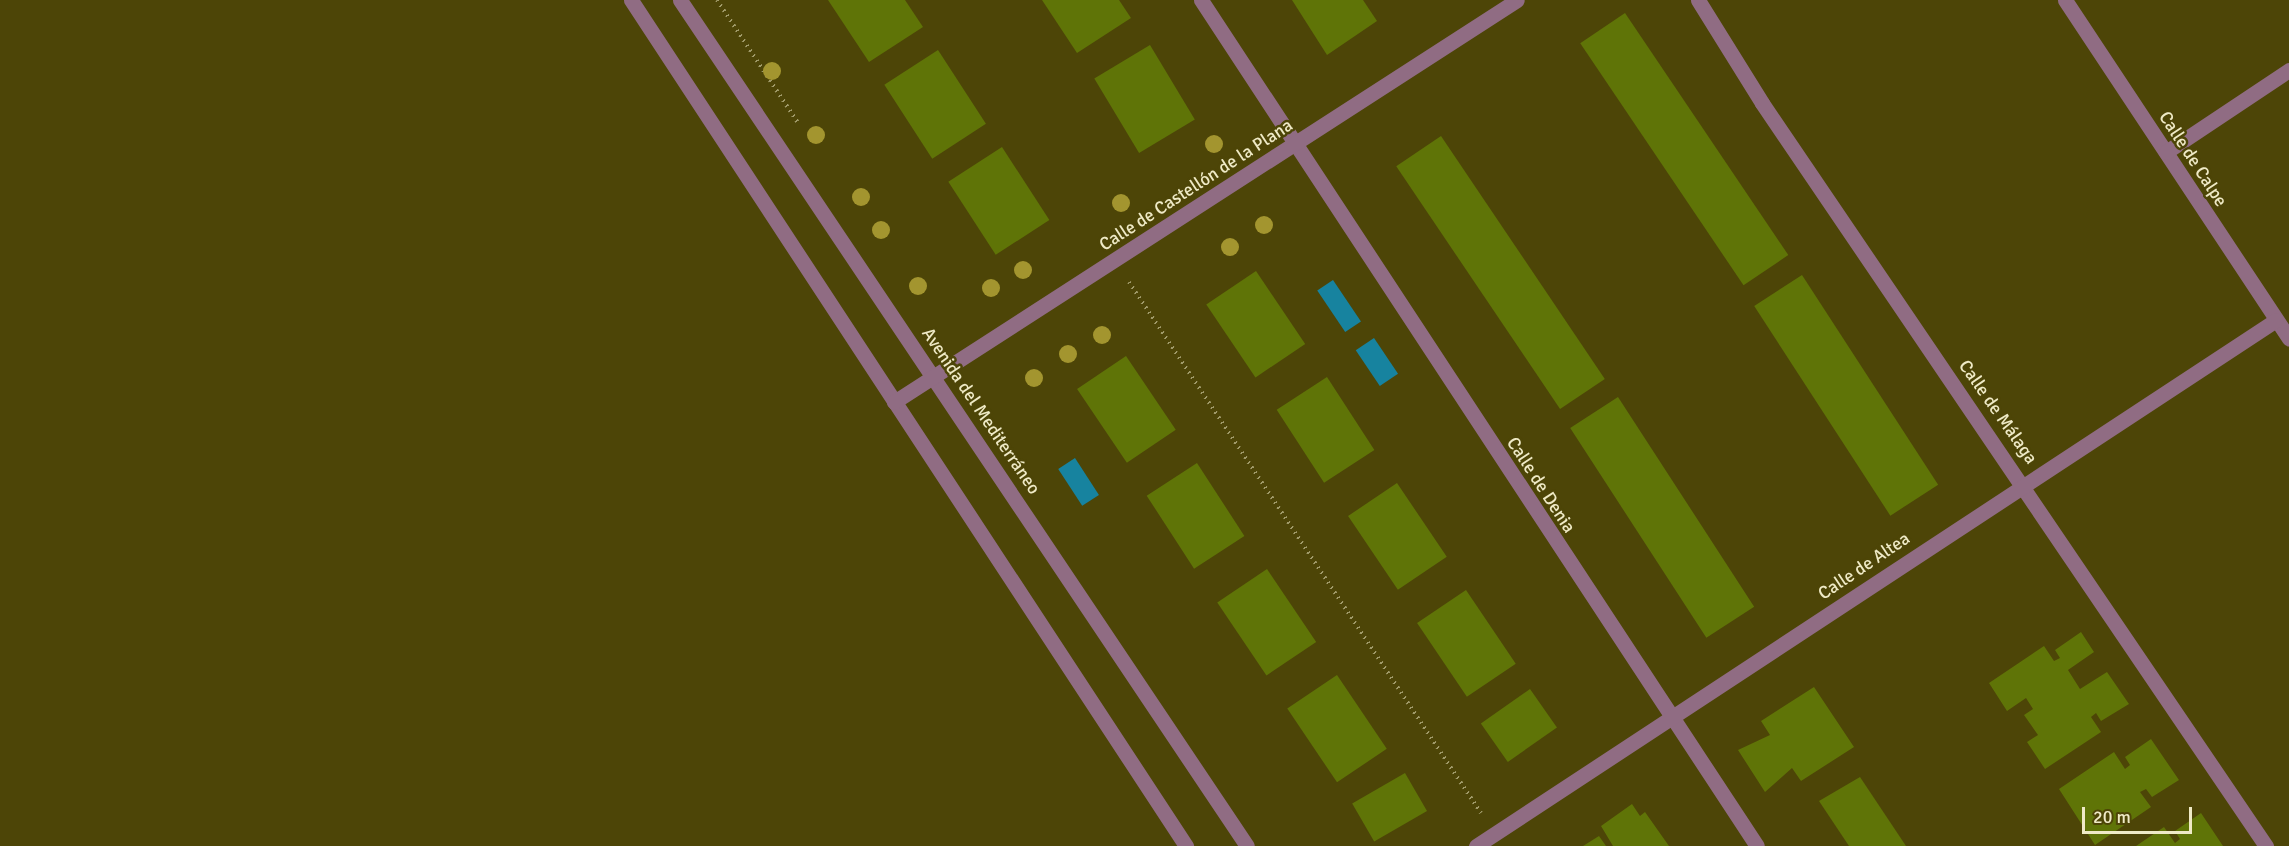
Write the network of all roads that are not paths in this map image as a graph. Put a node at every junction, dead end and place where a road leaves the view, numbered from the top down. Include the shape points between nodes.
1 (631, 0) edge
2 (680, 0) edge
3 (1201, 0) edge
4 (1517, 0) edge
5 (1698, 0) edge
6 (2065, 0) edge
7 (2289, 70) edge
8 (1295, 144) junction
9 (2166, 152) junction
10 (2276, 320) junction
11 (2289, 339) edge
12 (935, 375) junction
13 (894, 402) junction
14 (2023, 483) junction
15 (1670, 719) junction
16 (1499, 840) edge
17 (1186, 846) edge
18 (1247, 846) edge
19 (1476, 846) edge
20 (1757, 846) edge
21 (2266, 846) edge

1 - 13 street
2 - 12 street, Avenida del Mediterráneo
3 - 8 street, Calle de Denia
4 - 8 street, Calle de Castellón de la Plana
5 - 14 street, Calle de Málaga via 1762,103
6 - 9 street, Calle de Calpe
7 - 9 street
8 - 12 street, Calle de Castellón de la Plana
8 - 15 street, Calle de Denia
9 - 10 street, Calle de Calpe
10 - 11 street, Calle de Calpe
10 - 14 street, Calle de Altea
12 - 13 street, Calle de Castellón de la Plana
12 - 18 street, Avenida del Mediterráneo
13 - 17 street
14 - 15 street, Calle de Altea
14 - 21 street, Calle de Málaga
15 - 16 street, Calle de Altea
15 - 20 street, Calle de Denia
16 - 19 street, Calle de Altea

